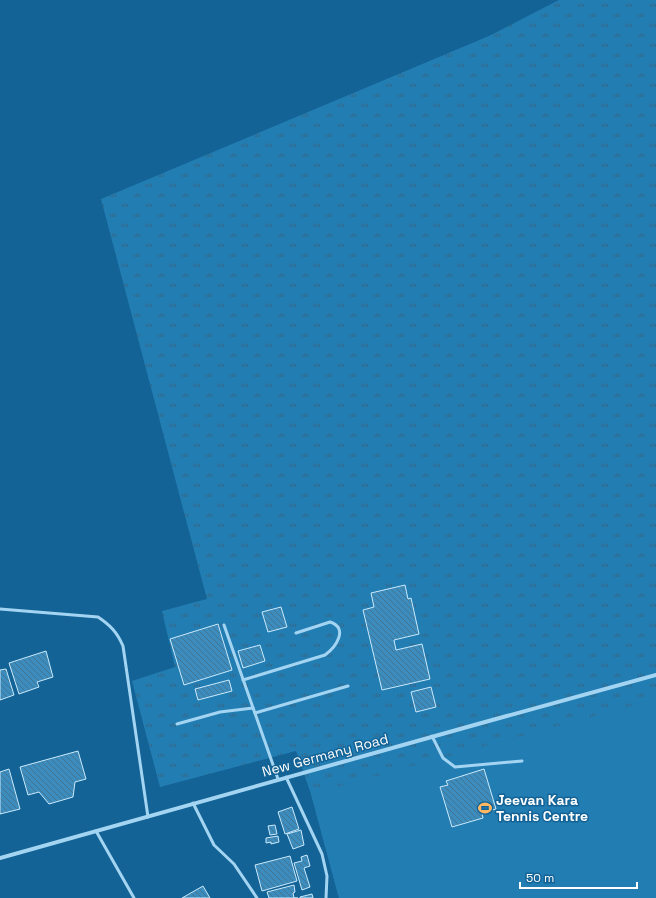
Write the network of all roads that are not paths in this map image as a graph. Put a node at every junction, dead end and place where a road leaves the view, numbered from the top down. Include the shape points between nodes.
1 (0, 609) edge
2 (224, 625) dead end
3 (296, 633) dead end
4 (656, 675) edge
5 (243, 680) junction
6 (348, 686) dead end
7 (253, 708) junction
8 (255, 713) junction
9 (177, 724) dead end
10 (432, 736) junction
11 (522, 761) dead end
12 (286, 777) junction
13 (278, 779) junction
14 (193, 803) junction
15 (148, 817) junction
16 (96, 831) junction
17 (0, 858) edge
18 (134, 898) edge
19 (257, 898) edge
20 (326, 898) edge

1 - 15 lane via 98,616 118,635 123,646
2 - 5 lane
3 - 5 lane via 330,622 338,626 339,635 335,647 325,655
4 - 10 street, New Germany Road
5 - 7 lane
6 - 8 lane
7 - 8 lane
7 - 9 lane via 220,712
8 - 13 lane
10 - 11 lane via 443,758 455,767
10 - 12 street, New Germany Road
12 - 13 street, New Germany Road
12 - 20 lane via 322,854 327,876
13 - 14 street, New Germany Road
14 - 15 street, New Germany Road
14 - 19 lane via 214,845 234,864
15 - 16 street, New Germany Road
16 - 17 street, New Germany Road
16 - 18 lane

